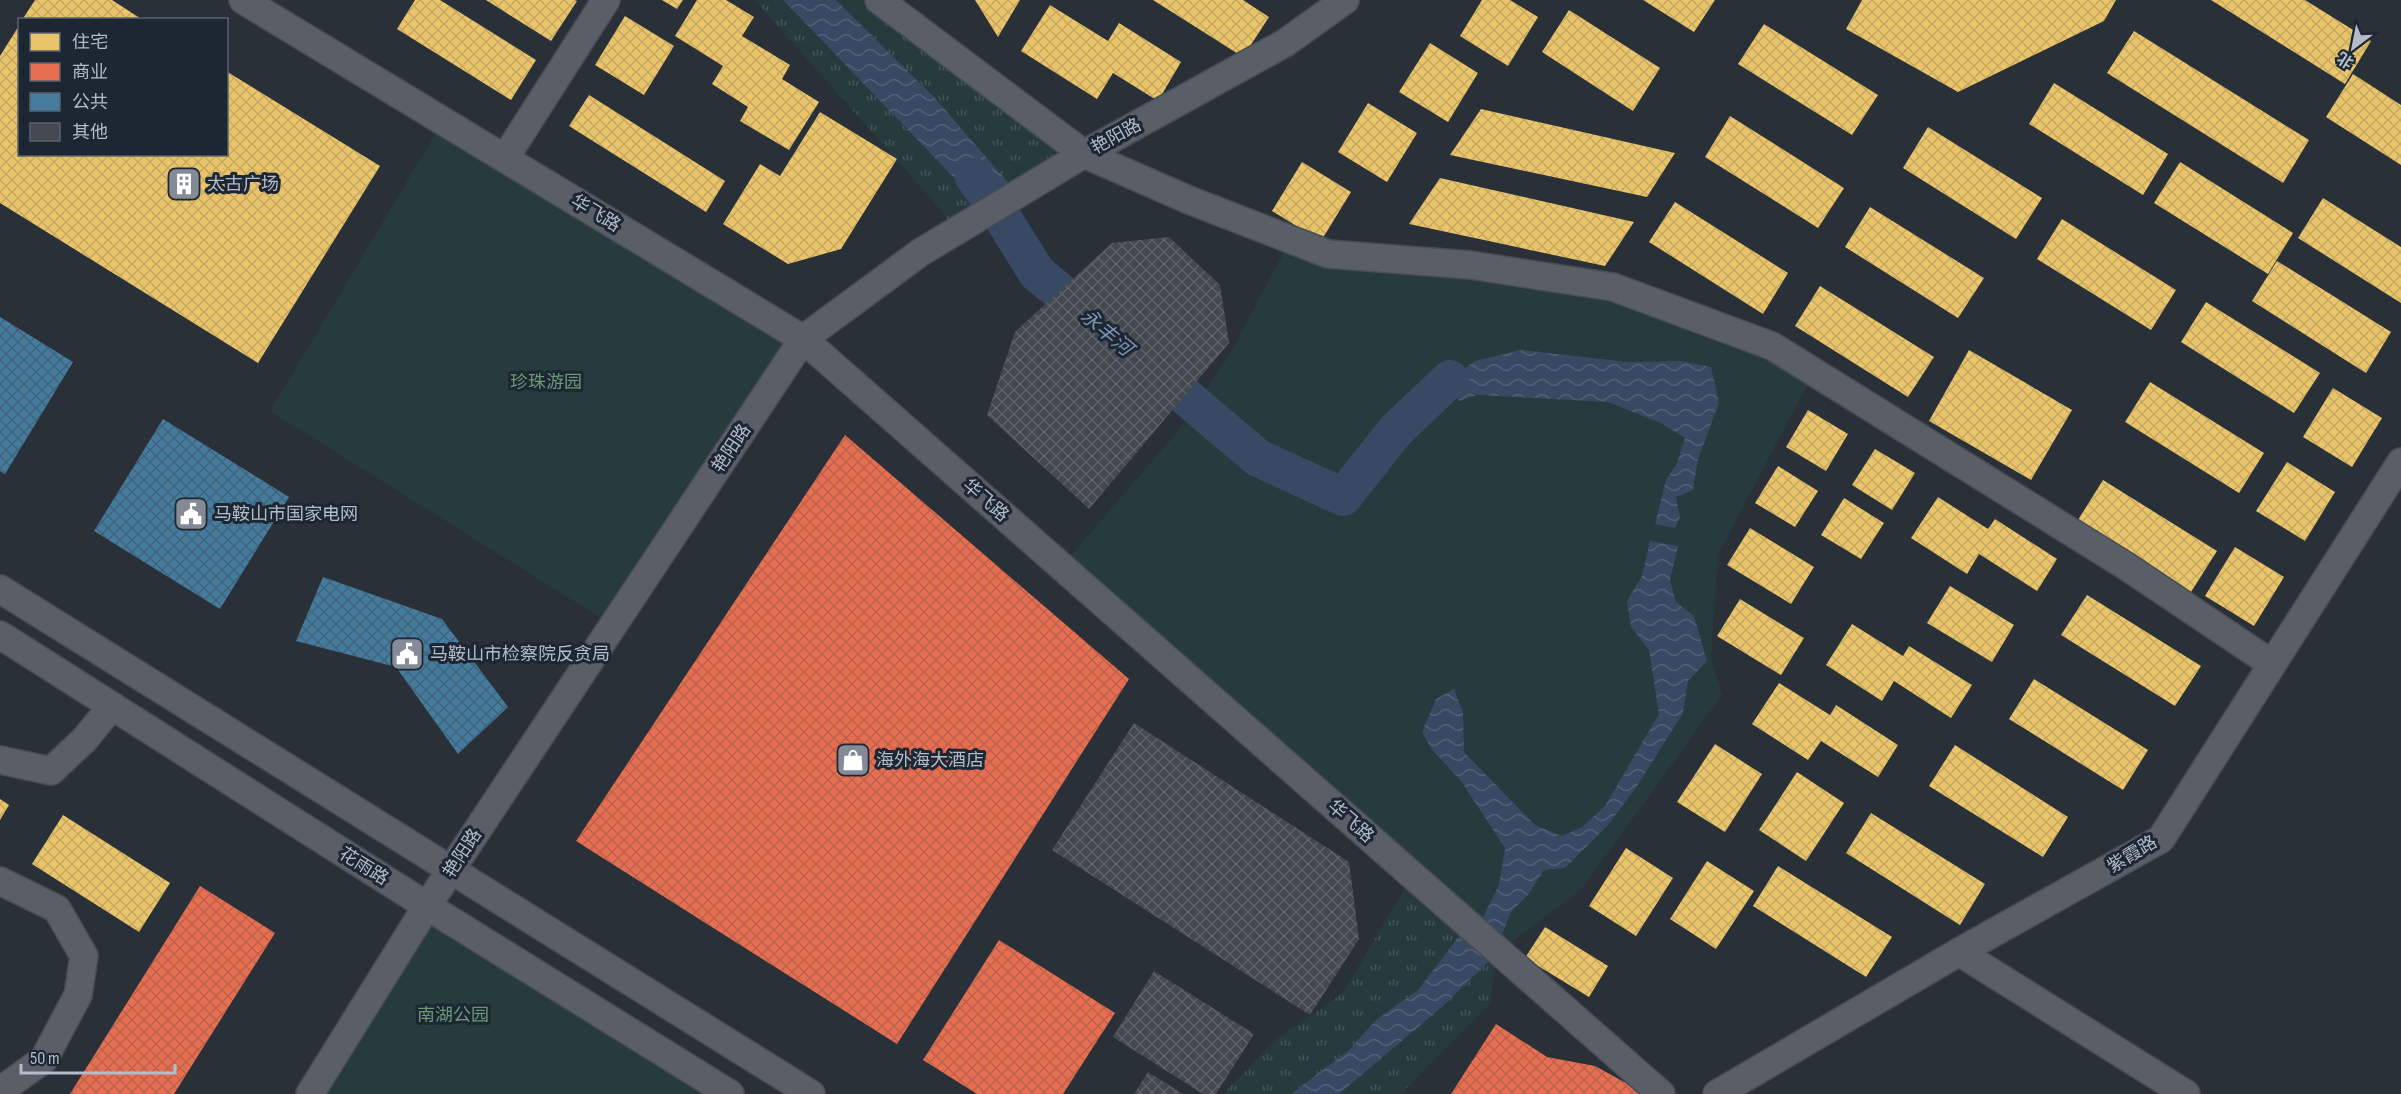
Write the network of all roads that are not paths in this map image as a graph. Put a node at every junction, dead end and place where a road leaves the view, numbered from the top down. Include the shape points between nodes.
1 (243, 0) edge
2 (606, 0) edge
3 (879, 0) edge
4 (1345, 0) edge
5 (1084, 154) junction
6 (505, 158) junction
7 (803, 339) junction
8 (2401, 462) edge
9 (0, 590) edge
10 (0, 635) edge
11 (2272, 664) junction
12 (111, 706) junction
13 (0, 760) edge
14 (451, 870) junction
15 (0, 881) edge
16 (427, 906) junction
17 (1959, 952) junction
18 (0, 1091) edge
19 (310, 1094) edge
20 (730, 1094) edge
21 (811, 1094) edge
22 (1661, 1094) edge
23 (1717, 1094) edge
24 (2186, 1094) edge

1 - 6 street, 华飞路
2 - 6 street
3 - 5 street
4 - 5 street, 艳阳路 via 1285,43
5 - 7 street, 艳阳路 via 921,252
5 - 11 street via 1328,254 1470,264 1613,286 1772,346 2126,566
6 - 7 street, 华飞路
7 - 14 street, 艳阳路
7 - 22 street, 华飞路
8 - 11 street, 紫霞路
9 - 14 street
10 - 12 street, 花雨路
11 - 17 street, 紫霞路 via 2160,839
12 - 13 street via 85,739 51,771
12 - 16 street, 花雨路
14 - 16 street, 艳阳路
14 - 21 street
15 - 18 street via 57,909 84,956 78,995 44,1059
16 - 19 street, 艳阳路
16 - 20 street, 花雨路
17 - 23 street, 紫霞路
17 - 24 street

